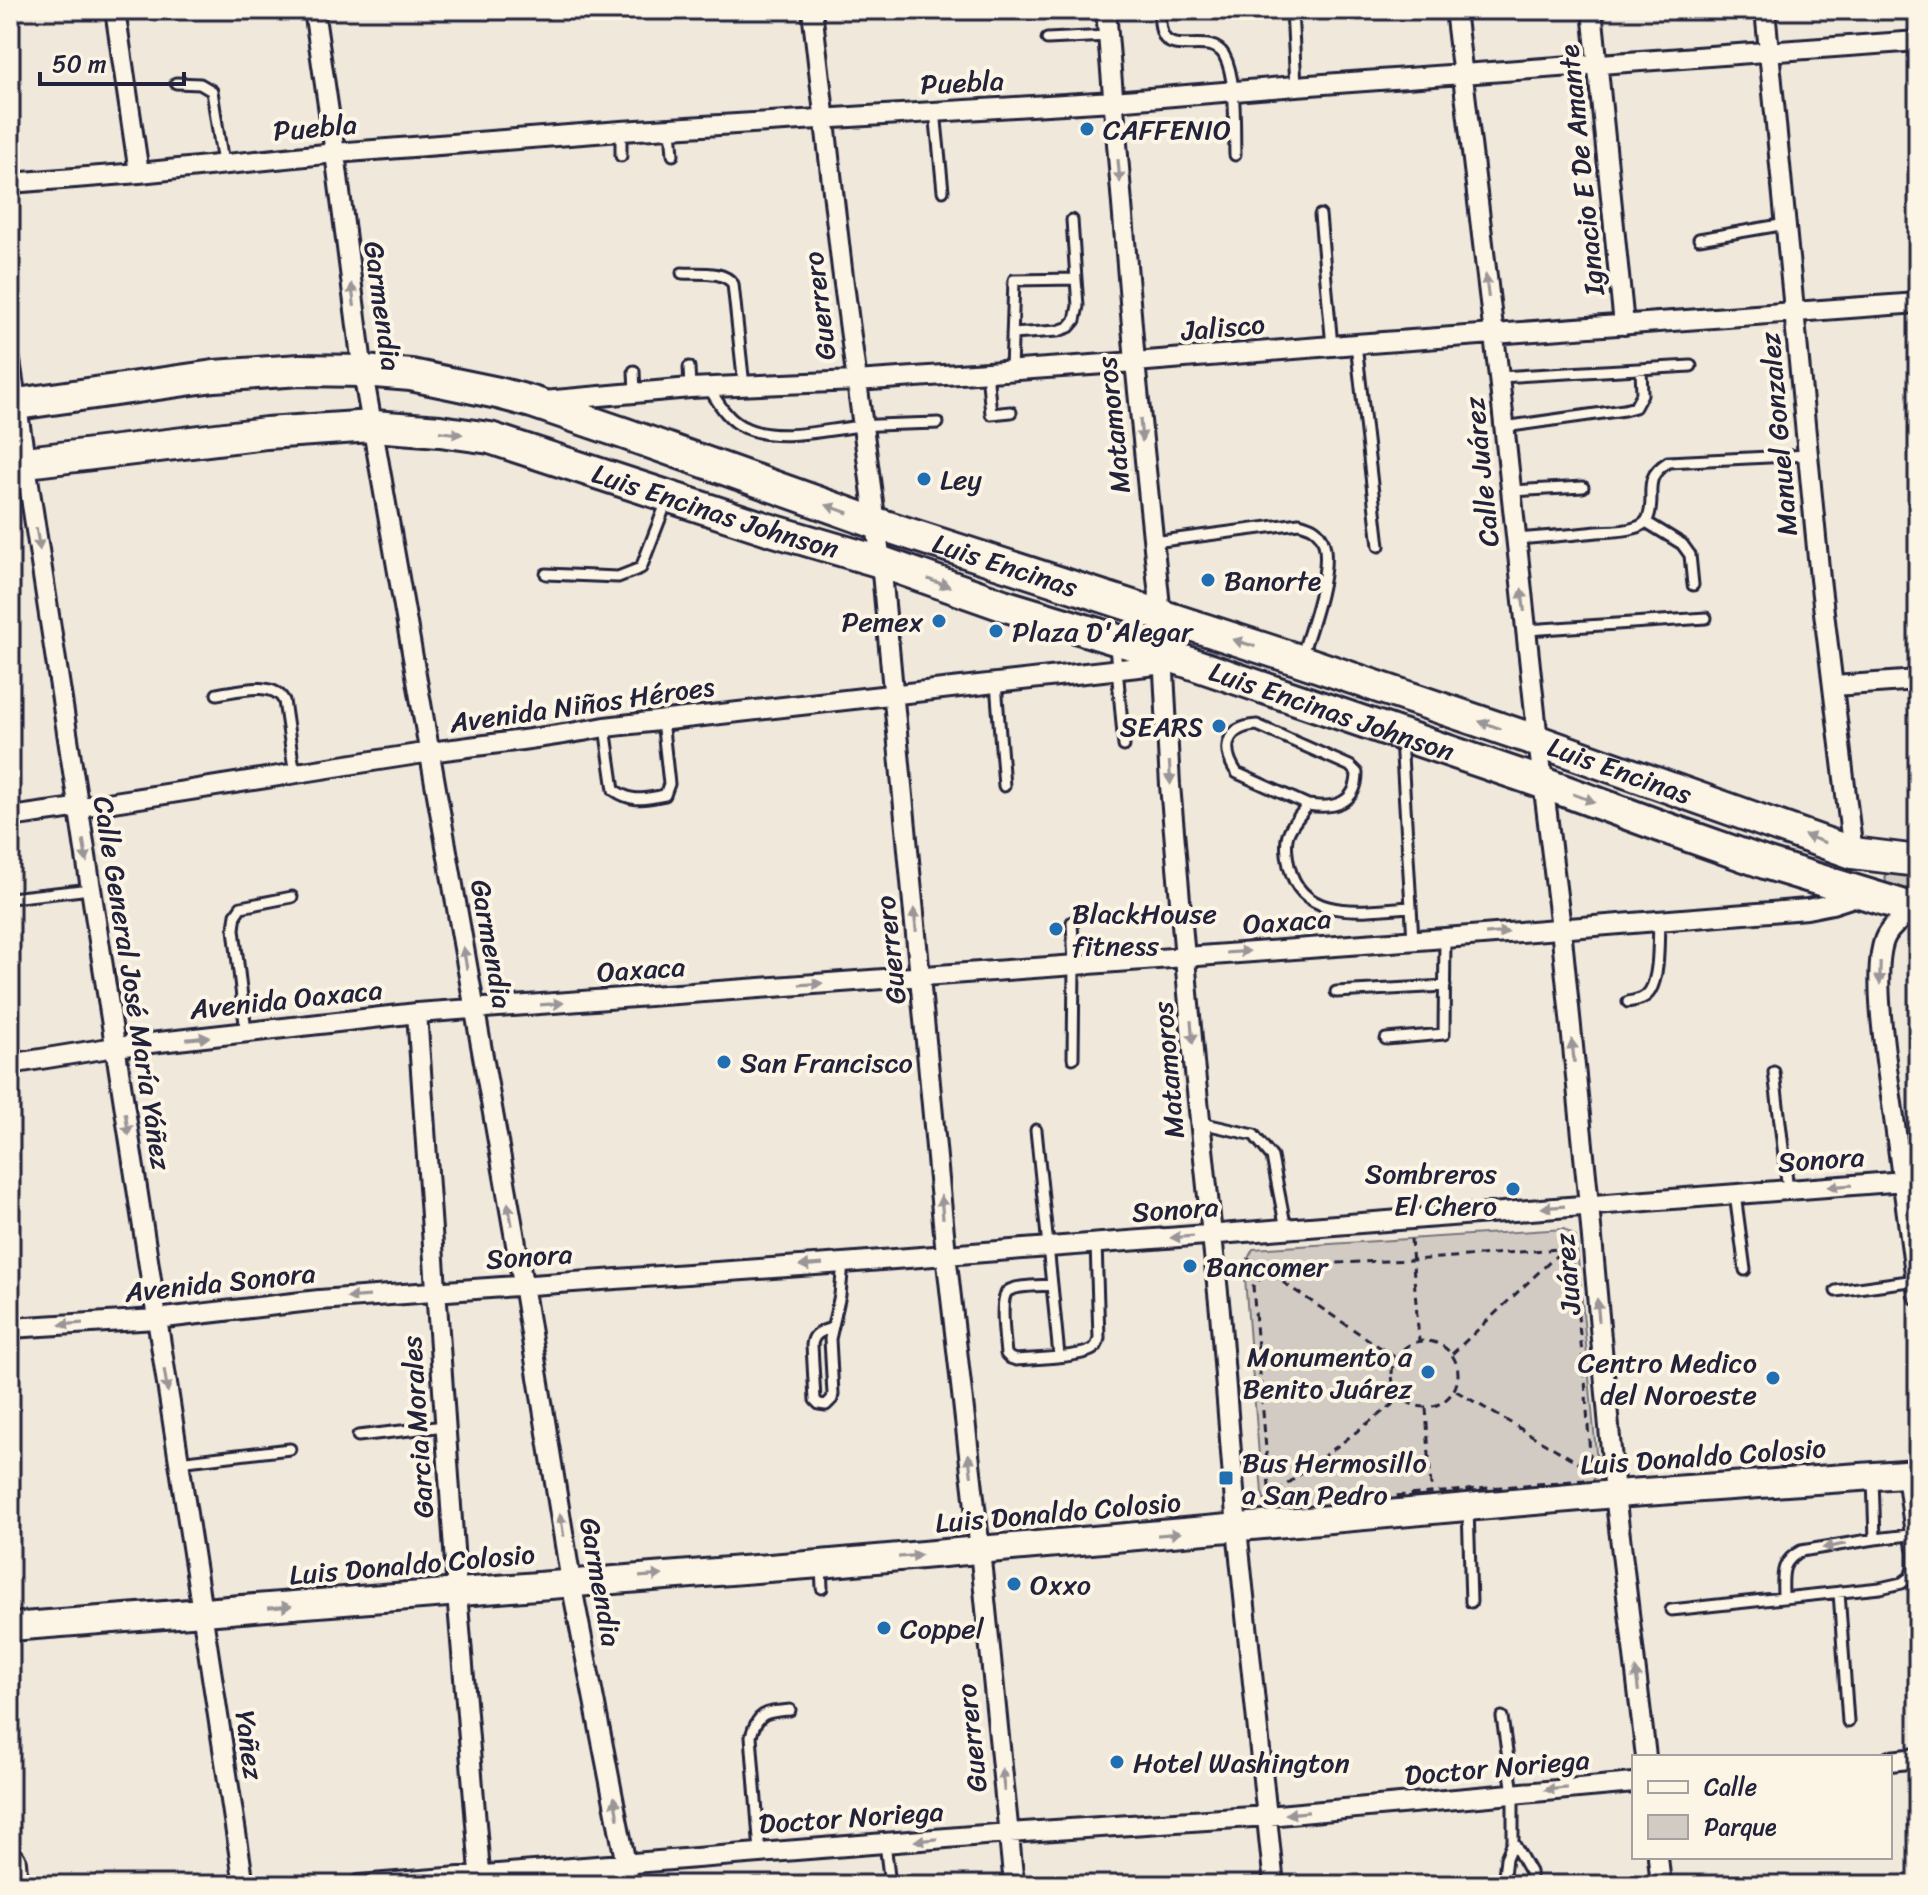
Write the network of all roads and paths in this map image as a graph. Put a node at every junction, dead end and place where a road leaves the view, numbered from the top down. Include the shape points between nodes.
1 (115, 10) edge
2 (314, 10) edge
3 (812, 10) edge
4 (1106, 10) edge
5 (1159, 10) edge
6 (1292, 10) edge
7 (1455, 10) edge
8 (1592, 10) edge
9 (1765, 10) edge
10 (1108, 36) junction
11 (1047, 39) dead end
12 (1918, 41) edge
13 (1769, 51) junction
14 (1599, 64) junction
15 (1461, 75) junction
16 (176, 83) dead end
17 (1296, 86) junction
18 (1233, 91) junction
19 (1113, 101) junction
20 (935, 111) junction
21 (825, 118) junction
22 (671, 128) junction
23 (621, 131) junction
24 (335, 153) junction
25 (673, 155) dead end
26 (1235, 155) dead end
27 (621, 156) dead end
28 (223, 164) junction
29 (139, 173) junction
30 (10, 183) edge
31 (943, 191) dead end
32 (1320, 215) dead end
33 (1072, 220) dead end
34 (1786, 224) junction
35 (1699, 239) dead end
36 (682, 273) dead end
37 (1076, 279) junction
38 (1918, 303) edge
39 (1795, 312) junction
40 (1624, 325) junction
41 (1012, 334) junction
42 (1493, 334) junction
43 (1356, 344) junction
44 (1332, 346) junction
45 (10, 361) edge
46 (1135, 362) junction
47 (1691, 366) dead end
48 (689, 367) dead end
49 (1641, 369) junction
50 (1011, 370) junction
51 (363, 371) junction
52 (634, 371) dead end
53 (987, 372) junction
54 (1499, 377) junction
55 (856, 381) junction
56 (744, 386) junction
57 (699, 388) junction
58 (635, 393) junction
59 (532, 402) junction
60 (14, 405) edge
61 (1011, 412) dead end
62 (938, 423) dead end
63 (373, 426) junction
64 (862, 426) junction
65 (1504, 427) junction
66 (1809, 455) junction
67 (18, 463) edge
68 (1583, 487) dead end
69 (1511, 491) junction
70 (668, 497) junction
71 (1646, 522) junction
72 (876, 523) junction
73 (1516, 539) junction
74 (1154, 542) junction
75 (1379, 546) dead end
76 (881, 562) junction
77 (546, 574) dead end
78 (1693, 585) dead end
79 (1161, 616) junction
80 (1706, 618) dead end
81 (1527, 630) junction
82 (1115, 639) junction
83 (1164, 659) junction
84 (1300, 661) junction
85 (1117, 669) junction
86 (1918, 680) edge
87 (996, 683) junction
88 (1834, 686) junction
89 (217, 694) dead end
90 (892, 695) junction
91 (662, 720) junction
92 (605, 727) junction
93 (1401, 735) junction
94 (1538, 741) junction
95 (1124, 746) dead end
96 (431, 752) junction
97 (295, 775) junction
98 (1543, 783) junction
99 (1004, 786) dead end
100 (1308, 805) junction
101 (78, 808) junction
102 (10, 817) edge
103 (1853, 853) junction
104 (1918, 861) edge
105 (91, 889) junction
106 (1862, 894) junction
107 (292, 897) dead end
108 (10, 898) edge
109 (1411, 907) junction
110 (1917, 908) edge
111 (1659, 920) junction
112 (1072, 922) dead end
113 (1561, 928) junction
114 (1445, 938) junction
115 (1413, 940) junction
116 (1186, 956) junction
117 (1074, 964) junction
118 (921, 976) junction
119 (1445, 986) junction
120 (1336, 992) dead end
121 (1628, 1002) dead end
122 (474, 1009) junction
123 (417, 1013) junction
124 (246, 1032) junction
125 (1386, 1039) dead end
126 (115, 1047) junction
127 (1073, 1058) dead end
128 (10, 1064) edge
129 (1774, 1072) dead end
130 (1201, 1123) junction
131 (1036, 1130) dead end
132 (1910, 1181) edge
133 (1788, 1190) junction
134 (1735, 1194) junction
135 (1589, 1205) junction
136 (1286, 1229) junction
137 (1213, 1235) junction
138 (1576, 1237) dead end
139 (1411, 1239) dead end
140 (1096, 1243) junction
141 (1048, 1247) junction
142 (1562, 1251) junction
143 (946, 1254) junction
144 (1248, 1259) dead end
145 (1413, 1260) junction
146 (843, 1263) junction
147 (1745, 1270) dead end
148 (1267, 1272) junction
149 (523, 1284) junction
150 (1052, 1285) junction
151 (1917, 1287) edge
152 (436, 1291) junction
153 (1836, 1291) dead end
154 (156, 1319) junction
155 (10, 1328) edge
156 (832, 1328) junction
157 (1419, 1341) junction
158 (1452, 1354) junction
159 (1059, 1356) junction
160 (1396, 1358) junction
161 (1455, 1390) junction
162 (1401, 1398) junction
163 (1426, 1408) junction
164 (445, 1426) junction
165 (358, 1436) dead end
166 (290, 1449) dead end
167 (178, 1462) junction
168 (1591, 1470) junction
169 (1910, 1473) edge
170 (1598, 1474) dead end
171 (1873, 1475) junction
172 (1431, 1492) junction
173 (1275, 1493) junction
174 (1615, 1494) junction
175 (1265, 1501) dead end
176 (1432, 1503) dead end
177 (1468, 1509) junction
178 (1237, 1529) junction
179 (1910, 1535) junction
180 (1875, 1539) junction
181 (980, 1550) junction
182 (571, 1582) junction
183 (1839, 1592) junction
184 (457, 1593) junction
185 (1783, 1598) junction
186 (1471, 1602) dead end
187 (1671, 1610) dead end
188 (202, 1613) junction
189 (10, 1627) edge
190 (790, 1710) dead end
191 (1502, 1717) dead end
192 (1848, 1722) dead end
193 (1646, 1755) edge
194 (1918, 1758) edge
195 (1892, 1761) edge
196 (1632, 1783) edge
197 (1513, 1793) junction
198 (1267, 1816) junction
199 (1009, 1833) junction
200 (1513, 1842) junction
201 (885, 1843) junction
202 (760, 1852) junction
203 (1658, 1859) edge
204 (10, 1862) edge
205 (626, 1863) junction
206 (480, 1880) edge
207 (12, 1885) edge
208 (244, 1885) edge
209 (359, 1885) edge
210 (630, 1885) edge
211 (890, 1885) edge
212 (1014, 1885) edge
213 (1274, 1885) edge
214 (1503, 1885) edge
215 (1531, 1885) edge
216 (1661, 1885) edge

1 - 29 street
2 - 24 street, Garmendia
3 - 21 street, Guerrero
4 - 10 street, Matamoros
5 - 18 lane via 1168,42 1205,45 1223,54
6 - 17 lane
7 - 15 street, Calle Juárez
8 - 14 street, Ignacio E De Amante
9 - 13 street, Manuel Gonzalez
10 - 11 lane
10 - 19 street, Matamoros
12 - 13 street, Puebla
13 - 14 street, Puebla
13 - 34 street, Manuel Gonzalez
14 - 15 street, Puebla
14 - 40 street, Ignacio E De Amante
15 - 17 street, Puebla
42 -> 15 street, Calle Juárez
16 - 28 lane via 200,84 212,91
17 - 18 street, Puebla
18 - 19 street, Puebla
18 - 26 lane
19 - 20 street, Puebla
19 -> 46 street, Matamoros
20 - 21 street, Puebla
20 - 31 lane
21 - 22 street, Puebla
21 - 55 street, Guerrero
22 - 23 street, Puebla
22 - 25 lane
23 - 24 street, Puebla
23 - 27 lane
24 - 28 street, Puebla
51 -> 24 street, Garmendia
28 - 29 street, Puebla
29 - 30 street, Puebla
32 - 44 lane
33 - 37 lane
34 - 35 lane
34 - 39 street, Manuel Gonzalez
36 - 56 lane via 722,275 733,284
37 - 41 lane via 1078,306 1069,327
37 - 41 lane via 1014,280
38 - 39 street, Jalisco
39 - 40 street, Jalisco
39 - 66 street, Manuel Gonzalez
40 - 42 street, Jalisco
41 - 50 lane
42 - 43 street, Jalisco
42 - 54 street, Calle Juárez
43 - 44 street, Jalisco
43 - 75 lane
44 - 46 street, Jalisco
45 - 60 street, Calle General José María Yáñez
46 - 50 street, Jalisco
46 -> 74 street, Matamoros
47 - 49 lane
48 - 57 lane
49 - 54 lane
49 - 65 lane via 1642,394 1635,407
50 - 53 street, Jalisco
51 - 59 main road, Luis Encinas via 411,375
51 - 60 main road, Luis Encinas via 214,376
51 - 63 street, Garmendia
52 - 58 lane
53 - 55 street, Jalisco
53 - 61 lane via 991,414
54 - 65 street, Calle Juárez
55 - 56 street, Jalisco
55 - 64 street, Guerrero
56 - 57 street, Jalisco
57 - 58 street, Jalisco
57 - 64 lane via 733,421 761,433
58 - 59 street, Jalisco
72 -> 59 main road, Luis Encinas
60 - 67 street, Calle General José María Yáñez
62 - 64 lane
63 - 67 main road, Luis Encinas Johnson via 266,433
63 -> 70 main road, Luis Encinas Johnson via 490,438
63 - 96 street, Garmendia
64 - 72 street, Guerrero
65 - 69 street, Calle Juárez
66 - 71 lane via 1668,462 1651,482
66 - 88 street, Manuel Gonzalez
67 -> 101 street, Calle General José María Yáñez
68 - 69 lane
69 - 73 street, Calle Juárez
70 - 76 main road, Luis Encinas Johnson
70 - 77 lane via 641,568 618,577
71 - 73 lane via 1621,531
71 - 78 lane via 1682,544 1690,555
72 - 76 street, Guerrero
72 - 79 main road, Luis Encinas
81 -> 73 street, Calle Juárez
74 - 79 street, Matamoros
74 - 84 lane via 1299,523 1314,527 1324,541 1325,570
76 -> 82 main road, Luis Encinas Johnson
76 - 90 street, Guerrero
79 - 83 street, Matamoros
84 -> 79 main road, Luis Encinas
80 - 81 lane
81 - 94 street, Calle Juárez
82 - 83 main road, Luis Encinas Johnson
82 - 85 lane
83 - 85 street, Avenida Niños Héroes
83 - 93 main road, Luis Encinas Johnson
83 -> 116 street, Matamoros
94 -> 84 main road, Luis Encinas
85 - 87 street, Avenida Niños Héroes
85 - 95 lane
86 - 88 street
87 - 90 street, Avenida Niños Héroes
87 - 99 lane
88 - 103 street, Manuel Gonzalez
89 - 97 lane via 262,688 280,693
90 - 91 street, Avenida Niños Héroes
118 -> 90 street, Guerrero
91 - 92 street, Avenida Niños Héroes
91 - 92 lane via 669,784 665,795 635,800 614,790
92 - 96 street, Avenida Niños Héroes
93 - 98 main road, Luis Encinas Johnson
93 - 109 lane
94 - 98 street, Calle Juárez
103 -> 94 main road, Luis Encinas
96 - 97 street, Avenida Niños Héroes
122 -> 96 street, Garmendia
97 - 101 street, Avenida Niños Héroes
98 -> 106 main road, Luis Encinas Johnson
98 - 113 street, Calle Juárez
100 - 100 lane via 1325,807 1347,799 1354,793 1357,773 1273,730 1247,725 1238,731 1226,752 1237,773
100 - 109 lane via 1286,842 1300,891 1313,902 1341,910
101 - 102 street, Avenida Niños Héroes
101 -> 105 street, Calle General José María Yáñez
103 - 104 main road, Luis Encinas
105 - 108 lane
105 - 126 street, Calle General José María Yáñez
106 - 110 main road, Luis Encinas Johnson
106 - 111 street, Oaxaca via 1807,909
107 - 124 lane via 241,907 236,914
109 - 115 lane
110 -> 132 street via 1885,937 1880,959 1883,1030
111 - 113 street, Oaxaca
111 - 121 lane via 1650,992
112 - 117 lane
114 -> 113 street, Oaxaca
135 -> 113 street, Juárez
114 - 115 street, Oaxaca
114 - 119 lane
116 -> 115 street, Oaxaca
116 - 117 street, Oaxaca
116 -> 130 street, Matamoros
117 - 118 street, Oaxaca
117 - 127 lane
122 -> 118 street, Oaxaca
143 -> 118 street, Guerrero
119 - 120 lane
119 - 125 lane via 1444,1034
122 - 123 street, Avenida Oaxaca
149 -> 122 street, Garmendia
123 - 124 street, Avenida Oaxaca
123 - 152 street, Garcia Morales
126 -> 124 street, Avenida Oaxaca
126 - 128 street, Avenida Oaxaca
126 -> 154 street, Calle General José María Yáñez
129 - 133 lane
130 - 136 lane via 1254,1135 1272,1157
130 - 137 street, Matamoros
131 - 141 lane
132 -> 133 street, Sonora
132 - 151 street
133 - 134 street, Sonora
134 - 135 street, Sonora
134 - 147 lane
135 -> 136 street, Sonora
174 -> 135 street, Juárez
136 - 137 street, Sonora
137 -> 140 street, Sonora
137 - 178 street, Matamoros
138 - 142 path
139 - 145 path
140 - 141 street, Sonora
140 - 159 lane via 1097,1346
141 - 143 street, Sonora
141 - 150 lane
142 - 145 path
142 - 158 path
142 - 168 path via 1572,1262
143 - 146 street, Sonora
181 -> 143 street, Guerrero
144 - 148 path
145 - 148 path via 1284,1265
145 - 157 path
146 -> 149 street, Sonora
146 - 156 lane
148 - 160 path
148 - 173 path via 1253,1286 1269,1487
149 - 152 street, Sonora
182 -> 149 street, Garmendia
150 - 159 lane
150 - 159 lane via 1017,1288 1004,1295 1006,1354 1016,1360
151 - 153 lane
152 -> 154 street, Avenida Sonora
152 - 164 street, Garcia Morales
154 -> 155 street, Avenida Sonora
154 -> 167 street, Calle General José María Yáñez
156 - 156 lane via 817,1334 812,1345 813,1392 815,1400 826,1405 833,1394
157 - 158 path via 1437,1343
157 - 160 path
158 - 161 path via 1459,1371
160 - 162 path via 1392,1378
161 - 163 path via 1443,1403
161 - 168 path
162 - 163 path
162 - 173 path
163 - 172 path
164 - 165 lane
164 - 184 street, Garcia Morales
166 - 167 lane
167 - 188 street, Calle General José María Yáñez
168 - 170 path
168 - 172 path via 1585,1480
169 - 171 main road, Luis Donaldo Colosio
169 - 179 lane
171 - 174 main road, Luis Donaldo Colosio
171 - 180 lane
172 - 173 path via 1299,1504
172 - 176 path
173 - 175 path
174 - 177 main road, Luis Donaldo Colosio
193 -> 174 street, Juárez
177 - 178 main road, Luis Donaldo Colosio
177 - 186 lane
181 -> 178 main road, Luis Donaldo Colosio
178 - 198 street, Matamoros
179 - 180 lane
179 - 183 lane via 1910,1577 1902,1583
180 -> 185 lane via 1792,1556 1784,1571
182 -> 181 main road, Luis Donaldo Colosio via 821,1576
199 -> 181 street, Guerrero
182 - 184 main road, Luis Donaldo Colosio
205 -> 182 street, Garmendia
183 - 185 lane
183 - 192 lane
188 -> 184 main road, Luis Donaldo Colosio
184 - 206 street, Garcia Morales
185 - 187 lane
188 - 189 main road, Luis Donaldo Colosio
188 - 208 street, Yañez
190 - 202 lane via 761,1715 751,1736
191 - 197 lane
194 - 195 street
196 -> 197 street, Doctor Noriega
197 -> 198 street, Doctor Noriega
197 - 200 lane
198 - 199 street, Doctor Noriega
198 - 213 street, Matamoros
199 -> 201 street, Doctor Noriega
199 - 212 street, Guerrero
200 - 214 lane
200 - 215 lane via 1530,1872
201 - 202 street, Doctor Noriega
201 - 211 lane
202 - 205 street, Doctor Noriega
203 - 216 street
204 - 207 main road
205 - 206 street, Doctor Noriega
205 - 210 street, Garmendia
206 - 209 street, Doctor Noriega

